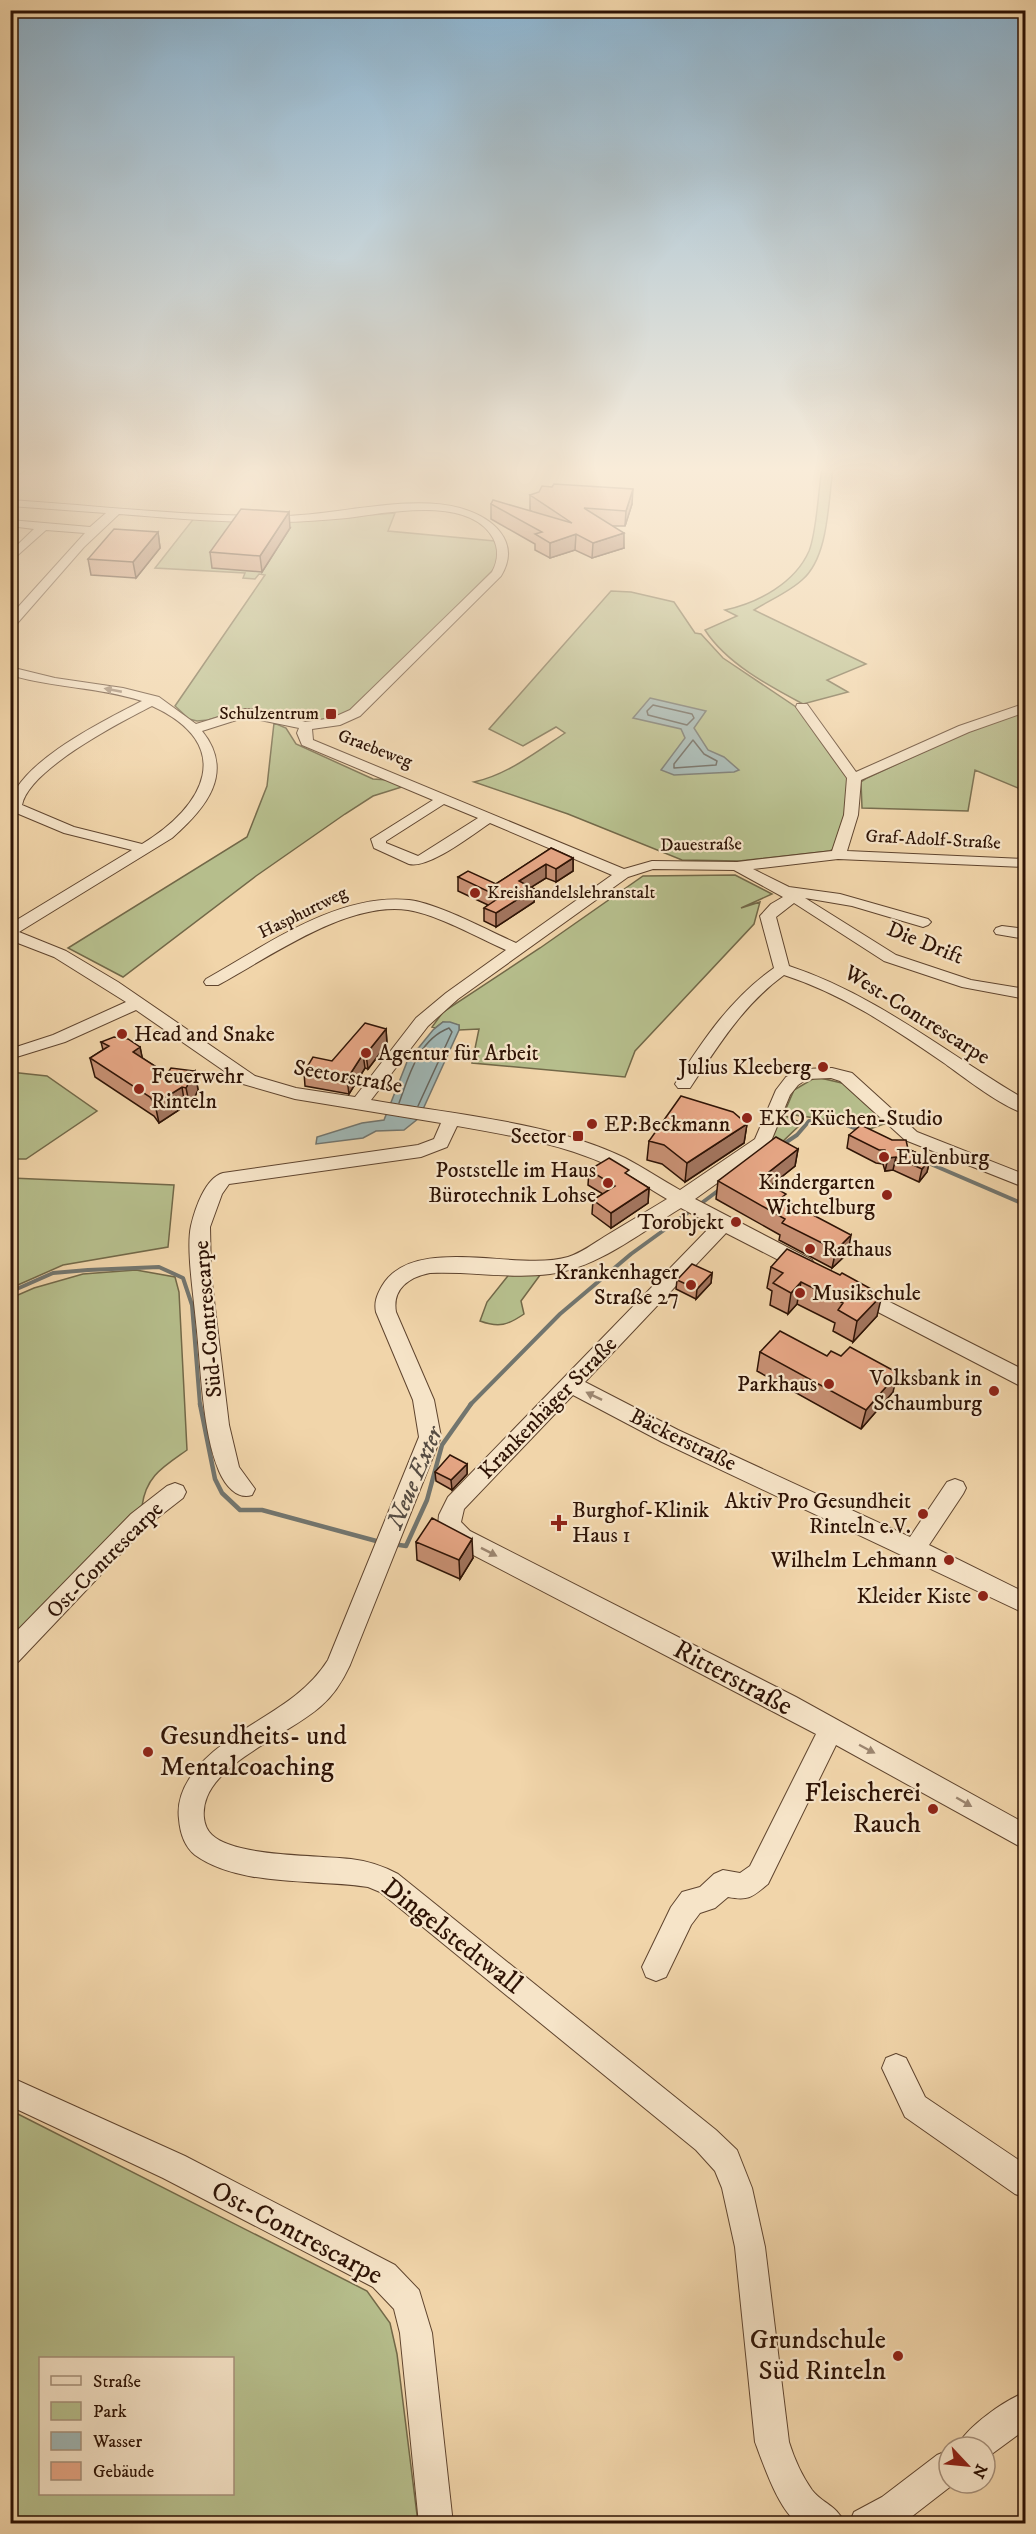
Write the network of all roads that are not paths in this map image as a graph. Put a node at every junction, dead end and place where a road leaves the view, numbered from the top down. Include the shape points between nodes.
1 (43, 587) edge
2 (482, 587) edge
3 (10, 624) edge
4 (10, 671) edge
5 (154, 700) junction
6 (802, 707) dead end
7 (1026, 707) edge
8 (306, 726) junction
9 (194, 729) junction
10 (854, 778) junction
11 (445, 798) junction
12 (490, 817) junction
13 (144, 849) junction
14 (838, 855) junction
15 (1026, 863) edge
16 (737, 866) junction
17 (623, 874) junction
18 (790, 895) junction
19 (923, 922) dead end
20 (1002, 931) dead end
21 (10, 932) edge
22 (1026, 934) edge
23 (517, 949) junction
24 (782, 969) junction
25 (89, 971) junction
26 (212, 982) dead end
27 (1026, 994) edge
28 (137, 1003) junction
29 (89, 1028) junction
30 (10, 1054) edge
31 (684, 1084) dead end
32 (365, 1105) junction
33 (1026, 1108) edge
34 (451, 1120) junction
35 (1026, 1182) edge
36 (691, 1205) junction
37 (724, 1224) junction
38 (819, 1273) edge
39 (841, 1284) edge
40 (1026, 1382) edge
41 (570, 1384) junction
42 (955, 1488) dead end
43 (244, 1489) dead end
44 (175, 1492) dead end
45 (450, 1515) joint
46 (913, 1550) junction
47 (1026, 1604) edge
48 (10, 1655) edge
49 (831, 1730) junction
50 (1026, 1838) edge
51 (656, 1967) dead end
52 (896, 2068) dead end
53 (10, 2091) edge
54 (1026, 2183) edge
55 (1026, 2408) edge
56 (990, 2435) edge
57 (937, 2476) edge
58 (436, 2523) edge
59 (828, 2523) edge
60 (866, 2523) edge

1 - 3 street
2 - 8 street via 355,713 335,722
5 -> 4 street
5 - 9 street
5 - 13 street via 78,742 36,776 15,801 19,809 69,830
6 - 10 street
7 - 10 street via 964,729
8 - 9 street via 245,713
8 - 11 street, Graebeweg via 307,742
9 - 13 street via 211,759 207,788 185,819
10 - 14 street via 851,815
11 - 12 street, Graebeweg
11 - 12 street via 378,839 379,845 414,861 423,859
12 - 17 street, Graebeweg
13 - 21 street
14 - 15 street, Graf-Adolf-Straße
14 - 16 street, Dauestraße
16 - 17 street, Dauestraße via 652,865
16 - 18 street, Die Drift
17 - 23 street, Dauestraße
18 - 19 street, Die Drift via 806,892
18 - 24 street via 768,916
18 - 27 street, Die Drift via 890,958 968,984
20 - 22 street
21 - 25 street, Seetorstraße
23 - 26 street, Hasphurtweg via 410,905 372,905 323,921
23 - 32 street, Dauestraße via 422,1022
24 - 31 street via 762,982 738,1008
24 - 33 street, West-Contrescarpe via 857,999
25 - 28 street, Seetorstraße
25 - 29 street via 106,993 107,1001
28 - 29 street
28 - 32 street, Seetorstraße via 249,1080 295,1093
29 - 30 street
32 - 34 street, Seetorstraße
34 - 36 street, Seetorstraße via 526,1132 571,1145 617,1162
34 - 43 street, Süd-Contrescarpe via 441,1143 421,1152 223,1179 213,1192 200,1227 201,1275 218,1425 229,1470
35 - 36 street, Dingelstedtwall via 923,1142 899,1127 846,1077 816,1072 792,1081 782,1094 763,1142
36 - 37 street, Seetorstraße
36 - 59 street, Dingelstedtwall via 567,1265 434,1266 401,1275 387,1295 387,1317 422,1398 430,1422 430,1437 387,1546 339,1665 328,1682 312,1699 214,1767 197,1790 190,1808 193,1833 217,1854 237,1860 370,1874 389,1883 706,2140 726,2161 737,2188 750,2247 772,2442 780,2467 801,2503
37 - 38 street, Seetorstraße
37 - 41 street, Krankenhäger Straße
39 - 40 street
41 - 45 street, Krankenhäger Straße via 456,1503
46 -> 41 street, Bäckerstraße via 670,1436
42 - 46 street
44 - 48 street, Ost-Contrescarpe via 139,1520
45 -> 49 street, Ritterstraße via 449,1525 462,1538
46 - 47 street, Bäckerstraße
49 -> 50 street, Ritterstraße
49 - 51 street via 759,1875 744,1887 723,1883 706,1899 692,1901
52 - 54 street via 915,2108
53 - 58 street, Ost-Contrescarpe via 174,2167 384,2276 408,2301 416,2333
55 - 56 street
57 - 60 street via 894,2509

